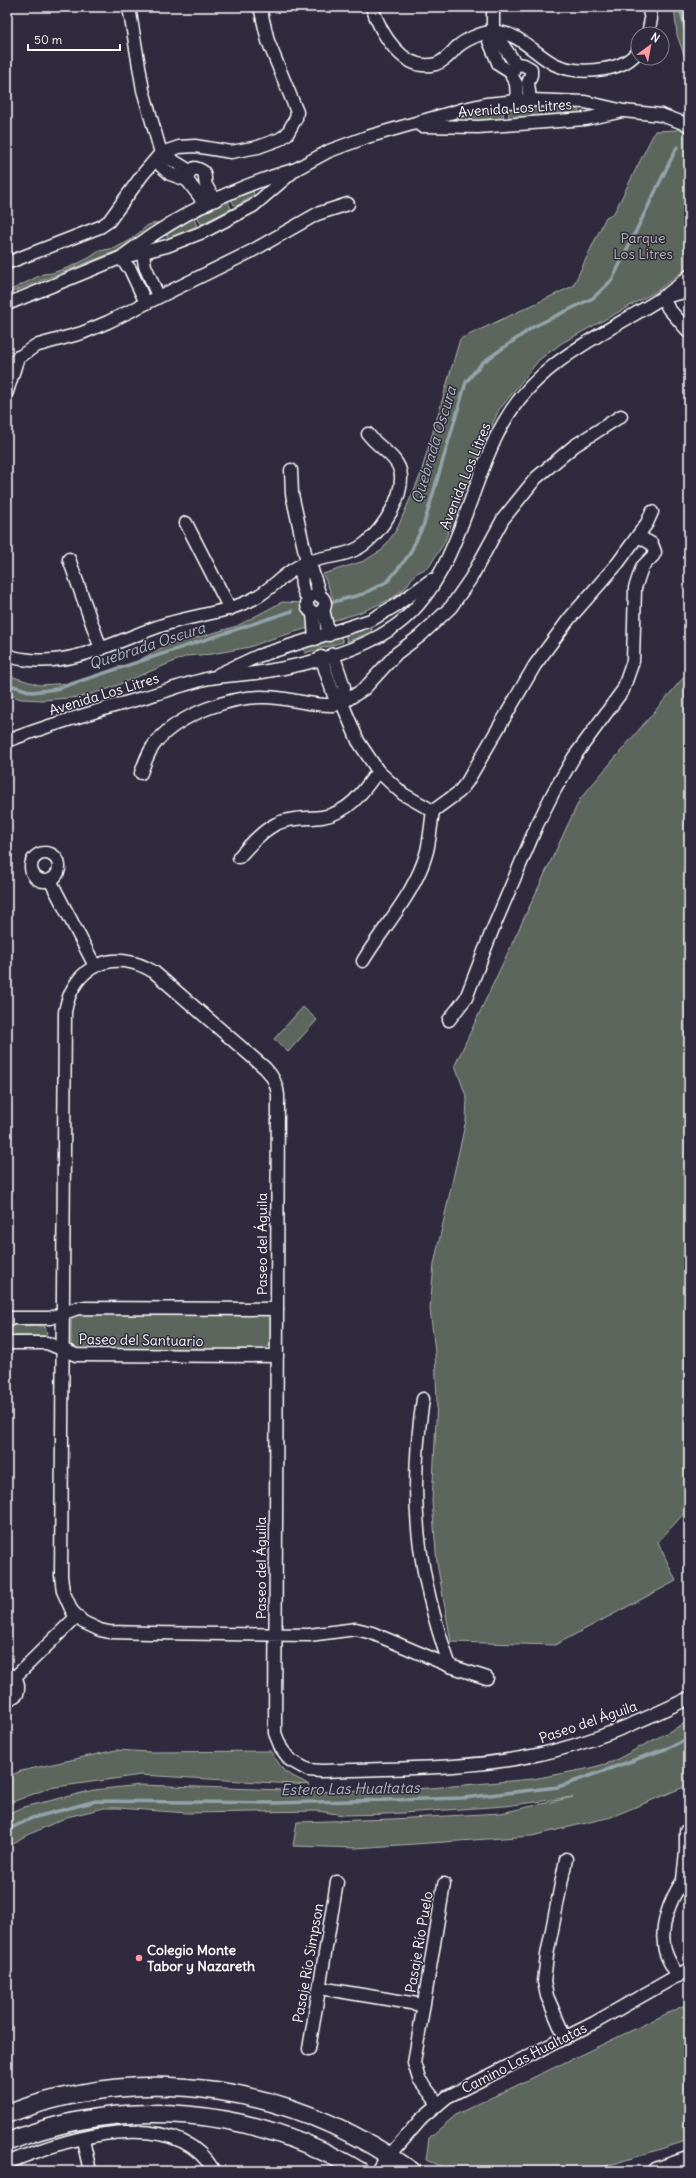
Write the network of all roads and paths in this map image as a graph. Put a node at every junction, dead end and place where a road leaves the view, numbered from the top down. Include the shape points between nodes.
1 (130, 7) edge
2 (260, 7) edge
3 (372, 7) edge
4 (493, 7) edge
5 (648, 7) edge
6 (650, 26) edge
7 (493, 32) junction
8 (630, 58) edge
9 (514, 69) junction
10 (517, 100) junction
11 (530, 100) junction
12 (585, 102) junction
13 (464, 109) junction
14 (624, 111) junction
15 (585, 119) junction
16 (689, 125) edge
17 (408, 126) junction
18 (466, 127) junction
19 (161, 153) junction
20 (296, 169) junction
21 (188, 176) junction
22 (252, 183) junction
23 (262, 199) junction
24 (215, 200) junction
25 (348, 204) dead end
26 (203, 206) junction
27 (160, 230) junction
28 (167, 246) junction
29 (142, 254) junction
30 (120, 258) junction
31 (7, 264) edge
32 (689, 276) edge
33 (689, 291) edge
34 (158, 296) junction
35 (663, 298) junction
36 (146, 303) junction
37 (7, 304) edge
38 (689, 332) edge
39 (18, 357) junction
40 (7, 366) edge
41 (7, 392) edge
42 (622, 416) dead end
43 (368, 434) dead end
44 (291, 470) dead end
45 (652, 512) dead end
46 (186, 523) dead end
47 (638, 536) junction
48 (69, 559) dead end
49 (307, 562) junction
50 (438, 574) junction
51 (230, 609) junction
52 (318, 611) junction
53 (371, 620) junction
54 (329, 634) junction
55 (378, 637) junction
56 (315, 639) junction
57 (282, 648) junction
58 (101, 649) junction
59 (7, 654) edge
60 (327, 656) junction
61 (284, 668) junction
62 (210, 678) junction
63 (342, 703) junction
64 (7, 741) edge
65 (378, 771) junction
66 (141, 773) dead end
67 (433, 812) junction
68 (239, 857) dead end
69 (50, 880) dead end
70 (363, 962) dead end
71 (95, 966) junction
72 (449, 1020) dead end
73 (277, 1309) junction
74 (62, 1313) junction
75 (7, 1318) edge
76 (7, 1343) edge
77 (62, 1348) junction
78 (276, 1356) junction
79 (423, 1399) dead end
80 (76, 1616) junction
81 (275, 1634) junction
82 (450, 1666) junction
83 (11, 1675) edge
84 (487, 1678) dead end
85 (689, 1698) edge
86 (7, 1700) edge
87 (687, 1836) edge
88 (566, 1859) dead end
89 (686, 1876) edge
90 (337, 1882) dead end
91 (444, 1884) dead end
92 (689, 1969) edge
93 (678, 1976) junction
94 (320, 1988) junction
95 (423, 2005) junction
96 (565, 2038) junction
97 (309, 2049) dead end
98 (438, 2104) junction
99 (7, 2114) edge
100 (83, 2140) junction
101 (7, 2142) edge
102 (390, 2155) junction
103 (689, 2160) edge
104 (7, 2163) edge
105 (90, 2171) edge
106 (214, 2171) edge
107 (360, 2171) edge
108 (380, 2171) edge
109 (412, 2171) edge
110 (657, 2171) edge

1 - 19 street via 142,90
2 - 19 street via 268,41 297,112 287,134 258,147 231,152 195,146 179,147
3 - 7 street via 382,32 398,52 423,65 436,64 472,38
4 - 7 street
5 - 6 street
7 - 8 street via 514,37 554,64 572,70 588,72 610,68
7 - 9 street via 501,40
9 - 10 street
9 - 11 street via 524,65 531,69 532,75 528,83
10 - 11 street, Avenida Los Litres
10 - 13 street, Avenida Los Litres
11 - 12 street, Avenida Los Litres
12 - 14 street, Avenida Los Litres
12 - 15 street
13 - 17 street, Avenida Los Litres
13 - 18 street via 462,119
14 - 15 street, Avenida Los Litres
14 - 16 street, Avenida Los Litres via 661,115
15 - 18 street, Avenida Los Litres
17 - 18 street, Avenida Los Litres
17 - 20 street, Avenida Los Litres via 347,144
19 - 21 street via 161,166 170,174
19 - 31 street via 109,221 100,227
20 - 22 street, Avenida Los Litres
20 - 23 street, Avenida Los Litres
21 - 24 street via 195,168 202,170 206,175 206,186
21 - 26 street
22 - 23 street via 258,187
22 - 24 street, Avenida Los Litres
23 - 28 street, Avenida Los Litres via 203,232
24 - 26 street, Avenida Los Litres
25 - 34 street via 325,211 250,252
26 - 27 street, Avenida Los Litres
27 - 28 street via 162,240
27 - 30 street, Avenida Los Litres
28 - 29 street, Avenida Los Litres
29 - 30 street, Avenida Los Litres
29 - 34 street
30 - 36 street via 130,269
30 - 37 street, Avenida Los Litres
32 - 35 street, Avenida Los Litres
33 - 35 street, Avenida Los Litres
34 - 36 street
35 - 38 street via 668,308
35 - 50 street, Avenida Los Litres via 560,360 522,396 496,435 452,550
36 - 39 street via 114,320 35,346
39 - 40 street
39 - 41 street
42 - 63 street via 574,446 536,478 503,519 468,583 451,607 389,661 364,689
43 - 49 street via 393,458 399,468 400,485 394,505 381,527 359,548 338,556
44 - 49 street via 292,494
45 - 47 street
46 - 51 street
47 - 67 street via 596,590 569,618 539,659 467,782 459,792
47 - 72 street via 652,544 655,552 640,570 635,588 633,661 627,683 556,786 466,998
48 - 58 street
49 - 51 street via 262,594
49 - 52 street via 312,570 314,598 324,603
50 - 53 street, Avenida Los Litres via 398,604
50 - 55 street, Avenida Los Litres via 425,596 412,611
51 - 58 street via 168,624
52 - 54 street
52 - 56 street
53 - 54 street, Avenida Los Litres
53 - 55 street via 377,626
54 - 56 street, Avenida Los Litres
55 - 60 street, Avenida Los Litres
56 - 57 street, Avenida Los Litres
57 - 61 street via 280,658
57 - 62 street, Avenida Los Litres via 240,663
58 - 59 street via 59,660 27,660
60 - 61 street, Avenida Los Litres
60 - 63 street via 344,686
61 - 62 street, Avenida Los Litres
62 - 64 street, Avenida Los Litres via 54,724
63 - 65 street via 352,729
63 - 66 street via 326,706 250,697 219,705 185,719 163,735 148,754
65 - 67 street via 403,794
65 - 68 street via 360,796 347,807 323,817 288,820 276,824
67 - 70 street via 427,852 415,878 396,914
69 - 71 street
71 - 73 street, Paseo del Águila via 123,960 140,964 154,972 265,1068 274,1079 278,1095
71 - 74 street, Paseo del Águila via 75,983 66,1002 65,1012
73 - 74 street via 78,1308
73 - 78 street, Paseo del Águila
74 - 75 street via 46,1319
74 - 77 street, Paseo del Águila
76 - 77 street, Paseo del Santuario via 47,1343
77 - 78 street, Paseo del Santuario via 76,1355
77 - 80 street, Paseo del Águila via 61,1584 65,1599
78 - 81 street, Paseo del Águila
79 - 82 street via 415,1473 418,1544 428,1597
80 - 81 street, Paseo del Águila via 91,1626 109,1632
80 - 83 street
81 - 82 street, Paseo del Águila via 325,1634 351,1629 364,1630
81 - 85 street, Paseo del Águila via 275,1733 285,1755 308,1770 457,1765 536,1755 598,1738
82 - 84 street, Paseo del Águila
83 - 86 street via 17,1681 18,1690 14,1698
87 - 89 street
88 - 96 street via 544,1975 547,1996
89 - 93 street via 668,1913 663,1931 666,1953
90 - 94 street, Pasaje Río Simpson
91 - 95 street, Pasaje Río Puelo
92 - 93 street, Camino Las Hualtatas
93 - 96 street, Camino Las Hualtatas
94 - 95 street, Pasaje Río Puelo
94 - 97 street, Pasaje Río Simpson
95 - 98 street, Pasaje Río Puelo via 414,2069
96 - 98 street, Camino Las Hualtatas via 472,2084
98 - 102 street, Camino Las Hualtatas via 411,2129
99 - 102 street via 49,2101 110,2089 156,2086 201,2088 239,2093 288,2106 334,2124
100 - 104 street via 40,2150
100 - 105 street
100 - 106 street via 126,2133 169,2135 194,2148
101 - 107 street via 87,2118 133,2113 181,2114 241,2123 278,2132 328,2153
102 - 108 street, Camino Las Hualtatas
102 - 109 street
103 - 110 street

